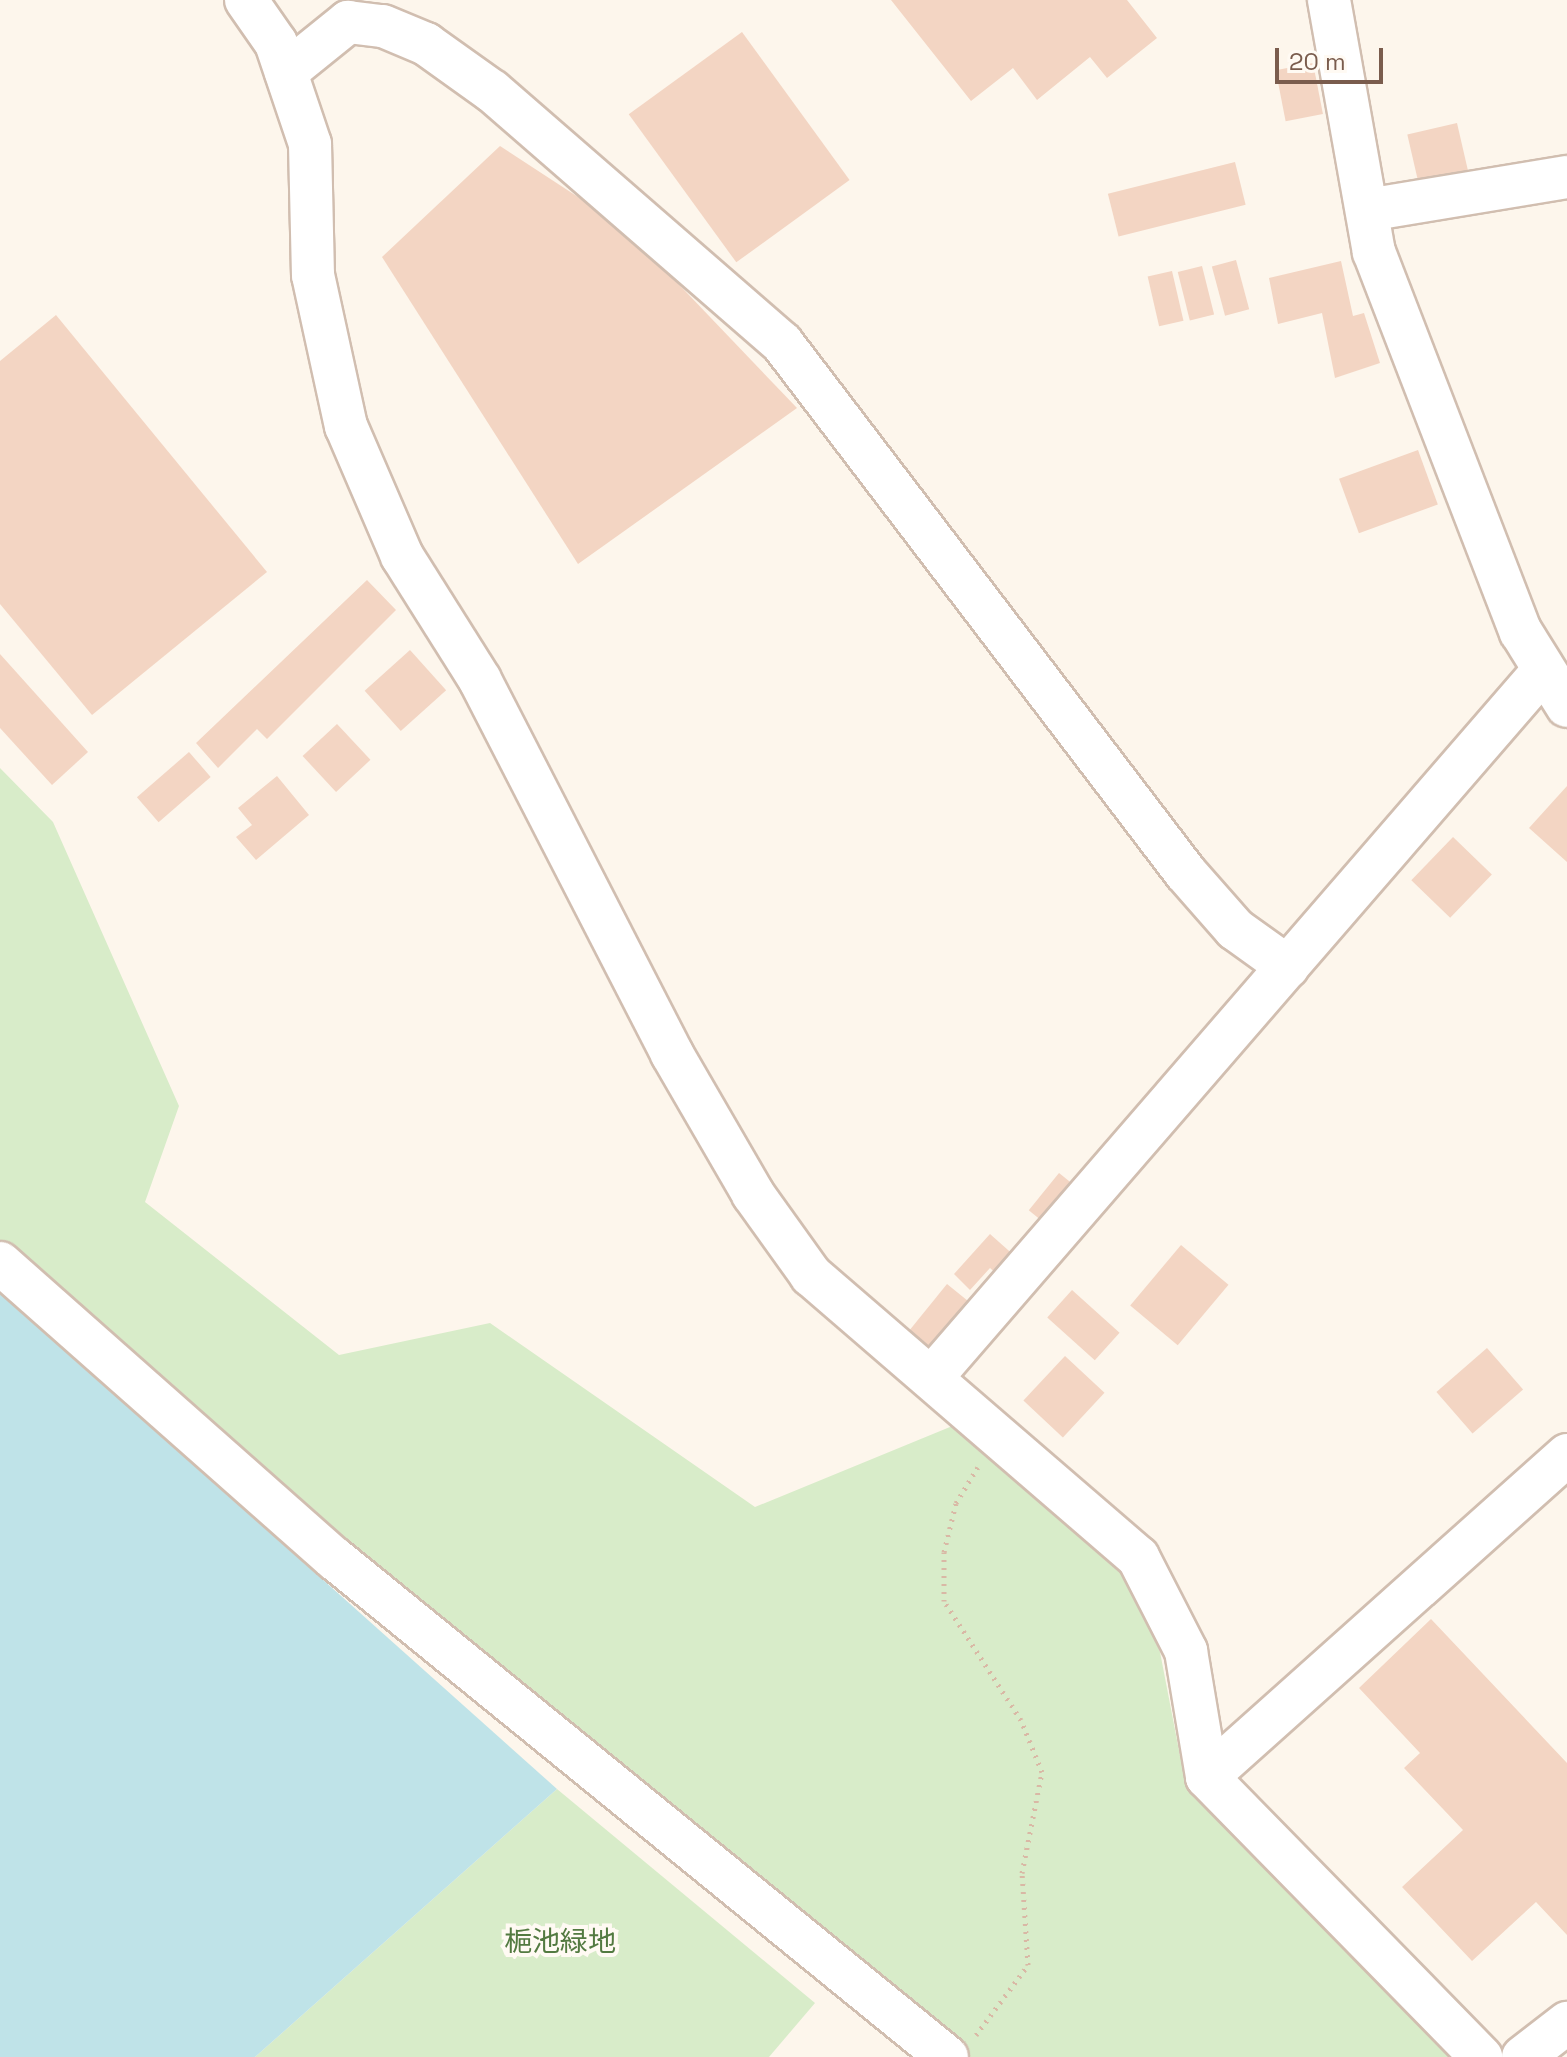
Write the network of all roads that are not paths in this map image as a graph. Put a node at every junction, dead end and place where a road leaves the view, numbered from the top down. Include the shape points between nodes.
1 (246, 0) edge
2 (1329, 0) edge
3 (286, 72) junction
4 (1567, 177) edge
5 (1367, 210) junction
6 (1543, 671) junction
7 (1567, 706) edge
8 (1288, 967) junction
9 (0, 1263) edge
10 (932, 1377) junction
11 (1567, 1455) edge
12 (1207, 1777) junction
13 (1567, 2023) edge
14 (957, 2051) edge
15 (1481, 2057) edge
16 (1523, 2057) edge

1 - 3 street
2 - 5 street
3 - 8 street via 348,22 383,26 426,44 514,110 782,343 1185,872 1235,929
3 - 10 street via 310,144 313,275 346,426 402,556 480,680 672,1054 753,1194 811,1275
4 - 5 street
5 - 6 street via 1374,252 1521,632
6 - 7 street
6 - 8 street
8 - 10 street
9 - 14 street via 335,1559
10 - 12 street via 1138,1557 1186,1651
11 - 12 street
12 - 15 street
13 - 16 street

